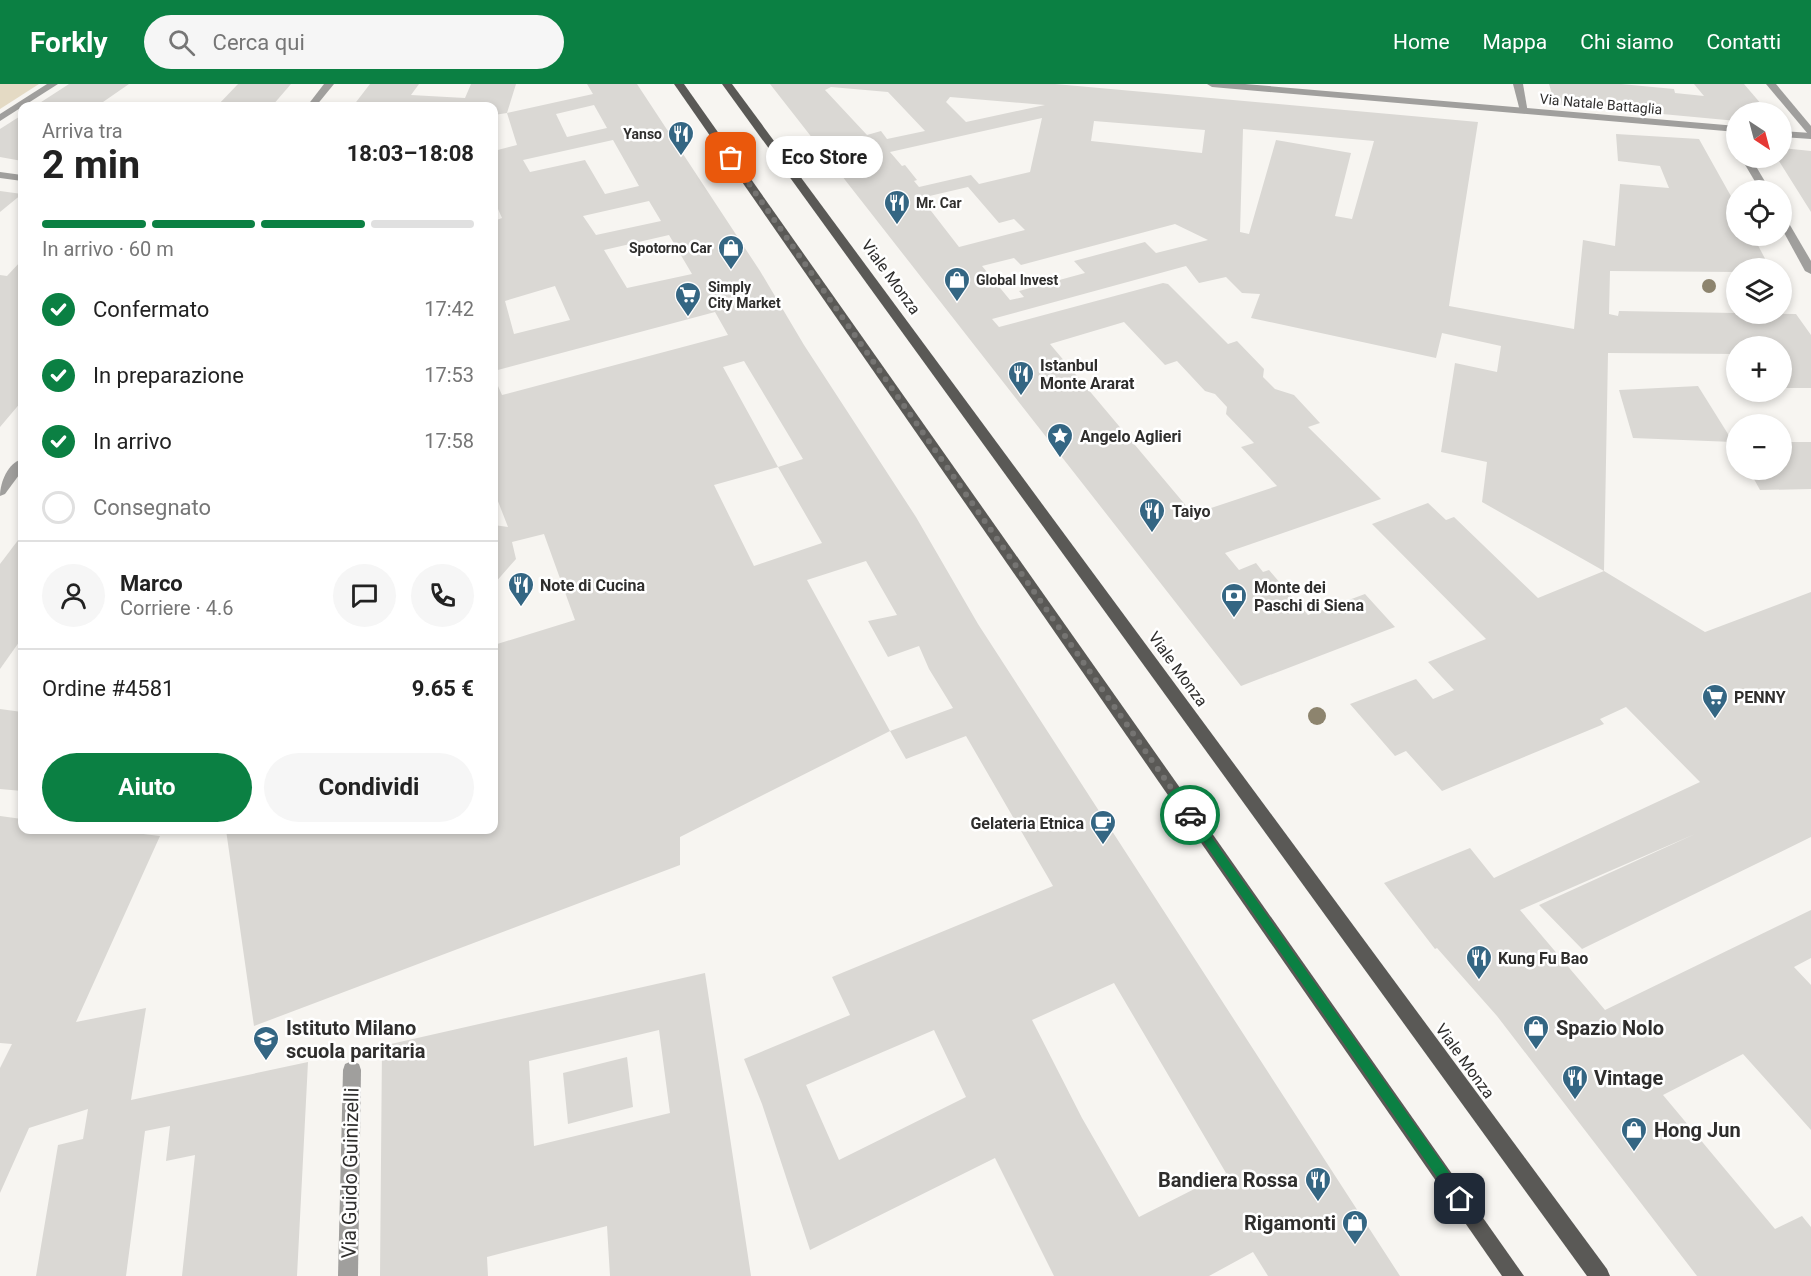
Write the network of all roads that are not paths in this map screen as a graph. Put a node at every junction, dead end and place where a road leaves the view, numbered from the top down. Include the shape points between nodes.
1 (53, 84) edge
2 (329, 84) edge
3 (679, 84) edge
4 (727, 84) edge
5 (1212, 84) edge
6 (1518, 84) edge
7 (1771, 84) edge
8 (25, 102) edge
9 (314, 102) edge
10 (18, 106) edge
11 (1525, 111) junction
12 (0, 118) edge
13 (1726, 128) edge
14 (1811, 132) edge
15 (1792, 135) edge
16 (1811, 136) edge
17 (0, 175) edge
18 (18, 177) edge
19 (1792, 238) edge
20 (1811, 271) edge
21 (18, 468) edge
22 (0, 491) edge
23 (351, 1070) dead end
24 (348, 1276) edge
25 (1514, 1276) edge
26 (1600, 1276) edge

1 - 8 street
2 - 9 street
3 - 25 main road
4 - 26 main road, Viale Monza
5 - 11 street, Via Natale Battaglia
6 - 11 street
7 - 14 street
10 - 12 street
11 - 13 street, Via Natale Battaglia
15 - 16 street
17 - 18 street
19 - 20 street
21 - 22 street
23 - 24 street, Via Guido Guinizelli

